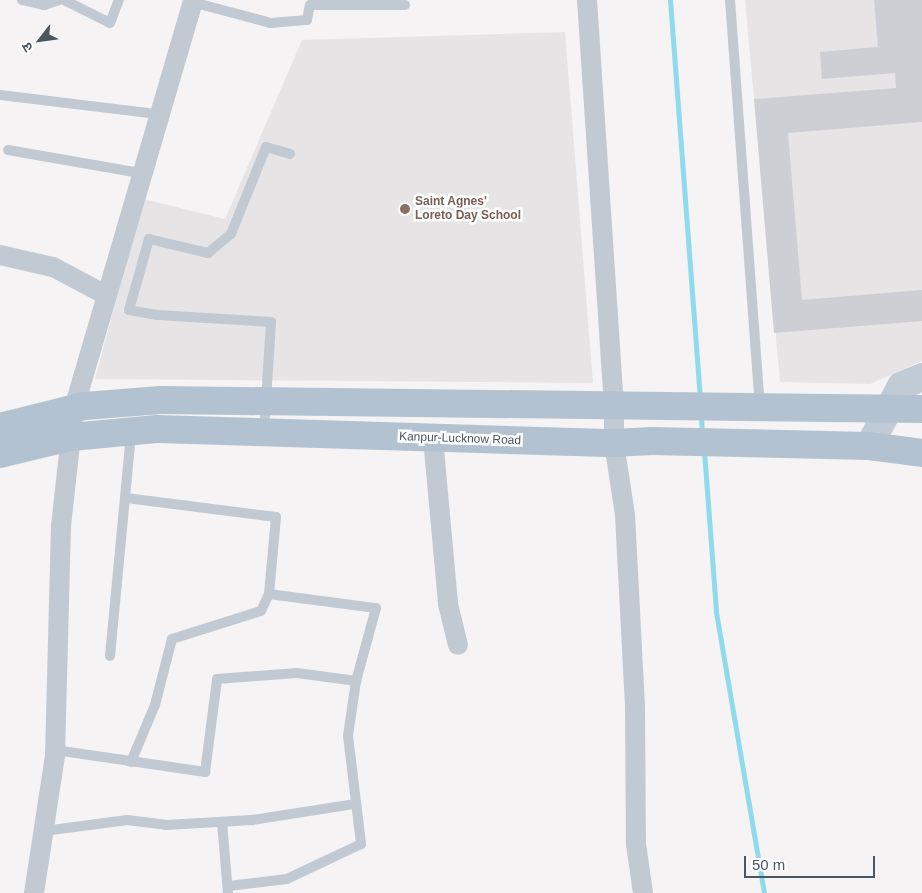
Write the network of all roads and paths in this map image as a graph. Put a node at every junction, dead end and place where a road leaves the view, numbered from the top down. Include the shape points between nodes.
1 (22, 0) edge
2 (59, 0) edge
3 (64, 0) edge
4 (119, 0) edge
5 (587, 0) edge
6 (730, 0) edge
7 (193, 1) edge
8 (404, 5) dead end
9 (0, 95) edge
10 (158, 114) junction
11 (8, 150) dead end
12 (290, 154) dead end
13 (140, 173) junction
14 (0, 255) edge
15 (106, 295) junction
16 (922, 377) edge
17 (264, 401) junction
18 (614, 406) junction
19 (74, 408) junction
20 (760, 408) junction
21 (886, 409) junction
22 (922, 409) edge
23 (0, 427) edge
24 (131, 432) junction
25 (264, 432) junction
26 (71, 437) junction
27 (433, 438) junction
28 (614, 443) junction
29 (869, 446) junction
30 (922, 453) edge
31 (0, 454) edge
32 (126, 498) junction
33 (269, 594) junction
34 (458, 645) dead end
35 (110, 656) dead end
36 (356, 681) junction
37 (55, 750) junction
38 (131, 762) junction
39 (354, 804) junction
40 (222, 822) junction
41 (44, 831) junction
42 (228, 889) edge
43 (34, 893) edge
44 (643, 893) edge

1 - 2 lane via 44,5
3 - 4 lane via 110,23
5 - 18 street
6 - 20 lane
7 - 8 lane via 271,23 307,20 310,5
7 - 10 street
9 - 10 lane
10 - 13 street
11 - 13 lane
12 - 17 lane via 266,147 231,234 208,253 149,239 130,310 156,315 271,322
13 - 15 street
14 - 15 street via 53,267
15 - 19 street
16 - 21 main road via 901,386
17 - 18 main road
17 - 19 main road via 161,400
17 - 25 lane
18 - 20 main road
18 - 28 street
19 - 23 main road
19 - 26 street
20 - 21 main road
21 - 22 main road
21 - 29 main road
24 - 25 main road, Kanpur-Lucknow Road via 157,429
24 - 26 main road, Kanpur-Lucknow Road
24 - 32 lane
25 - 27 main road, Kanpur-Lucknow Road
26 - 31 main road, Kanpur-Lucknow Road
26 - 37 street via 61,526
27 - 28 main road, Kanpur-Lucknow Road
27 - 34 street via 448,604
28 - 29 main road, Kanpur-Lucknow Road
28 - 44 street via 625,515 635,708 636,844
29 - 30 main road, Kanpur-Lucknow Road
32 - 33 lane via 276,517
32 - 35 lane
33 - 36 lane via 376,608
33 - 38 lane via 261,611 172,639 155,705
36 - 38 lane via 297,673 217,679 205,772
36 - 39 lane via 348,736
37 - 38 lane
37 - 41 street
39 - 40 lane
39 - 42 lane via 361,844 286,879
40 - 41 lane via 166,825 127,820
40 - 42 lane
41 - 43 street

